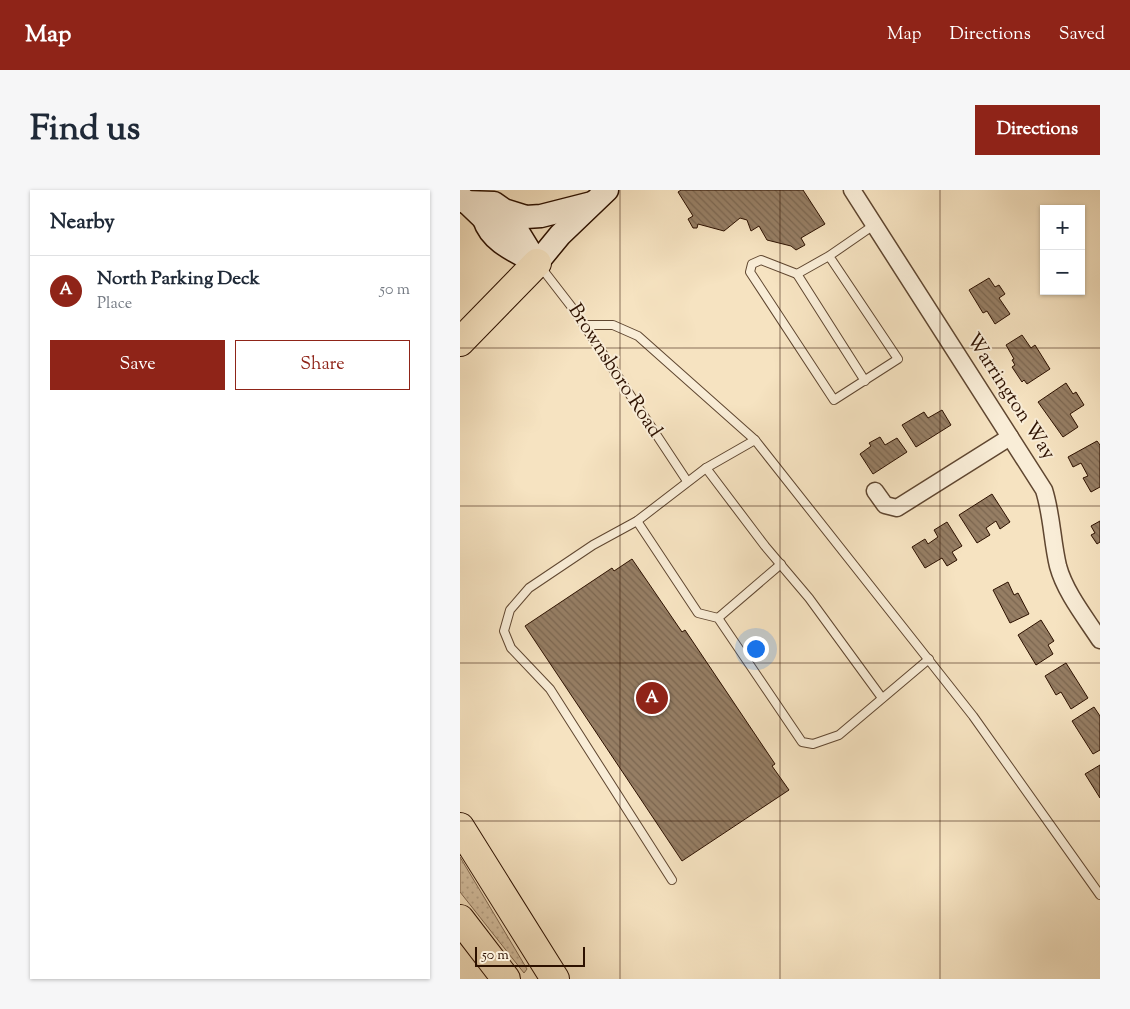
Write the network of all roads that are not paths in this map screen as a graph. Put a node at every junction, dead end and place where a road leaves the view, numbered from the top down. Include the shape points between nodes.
1 (852, 190) edge
2 (463, 197) edge
3 (600, 197) edge
4 (874, 225) junction
5 (829, 256) junction
6 (537, 263) junction
7 (797, 274) junction
8 (584, 325) junction
9 (460, 342) edge
10 (865, 381) junction
11 (1010, 437) junction
12 (755, 440) junction
13 (706, 468) junction
14 (686, 481) junction
15 (875, 491) dead end
16 (637, 521) junction
17 (781, 564) junction
18 (718, 618) junction
19 (1100, 640) edge
20 (929, 659) junction
21 (882, 698) junction
22 (460, 827) edge
23 (672, 880) dead end
24 (1100, 895) edge
25 (460, 919) edge
26 (506, 979) edge
27 (555, 979) edge

1 - 4 street, Warrington Way
2 - 3 street via 494,203 526,217 541,216
2 - 6 street, Brownsboro Road via 484,219 488,232
3 - 6 street via 560,235
4 - 5 lane
4 - 11 street, Warrington Way
5 - 7 lane
5 - 10 lane via 898,359
6 - 8 lane, Brownsboro Road
6 - 9 highway
7 - 10 lane
7 - 10 lane via 761,260 752,264 750,272 834,400
8 - 12 lane via 613,325 638,336
8 - 14 lane, Brownsboro Road
11 - 15 street via 896,508 885,505
11 - 19 street, Warrington Way via 1044,490 1059,568 1066,586
12 - 13 lane
12 - 20 lane
13 - 14 lane
13 - 17 lane
14 - 16 lane
16 - 18 lane via 698,613
16 - 23 lane via 529,588 510,610 504,631 511,648 550,689
17 - 18 lane
17 - 21 lane
18 - 21 lane via 802,742 813,744 839,735
20 - 21 lane
20 - 24 lane
22 - 27 highway
25 - 26 highway

